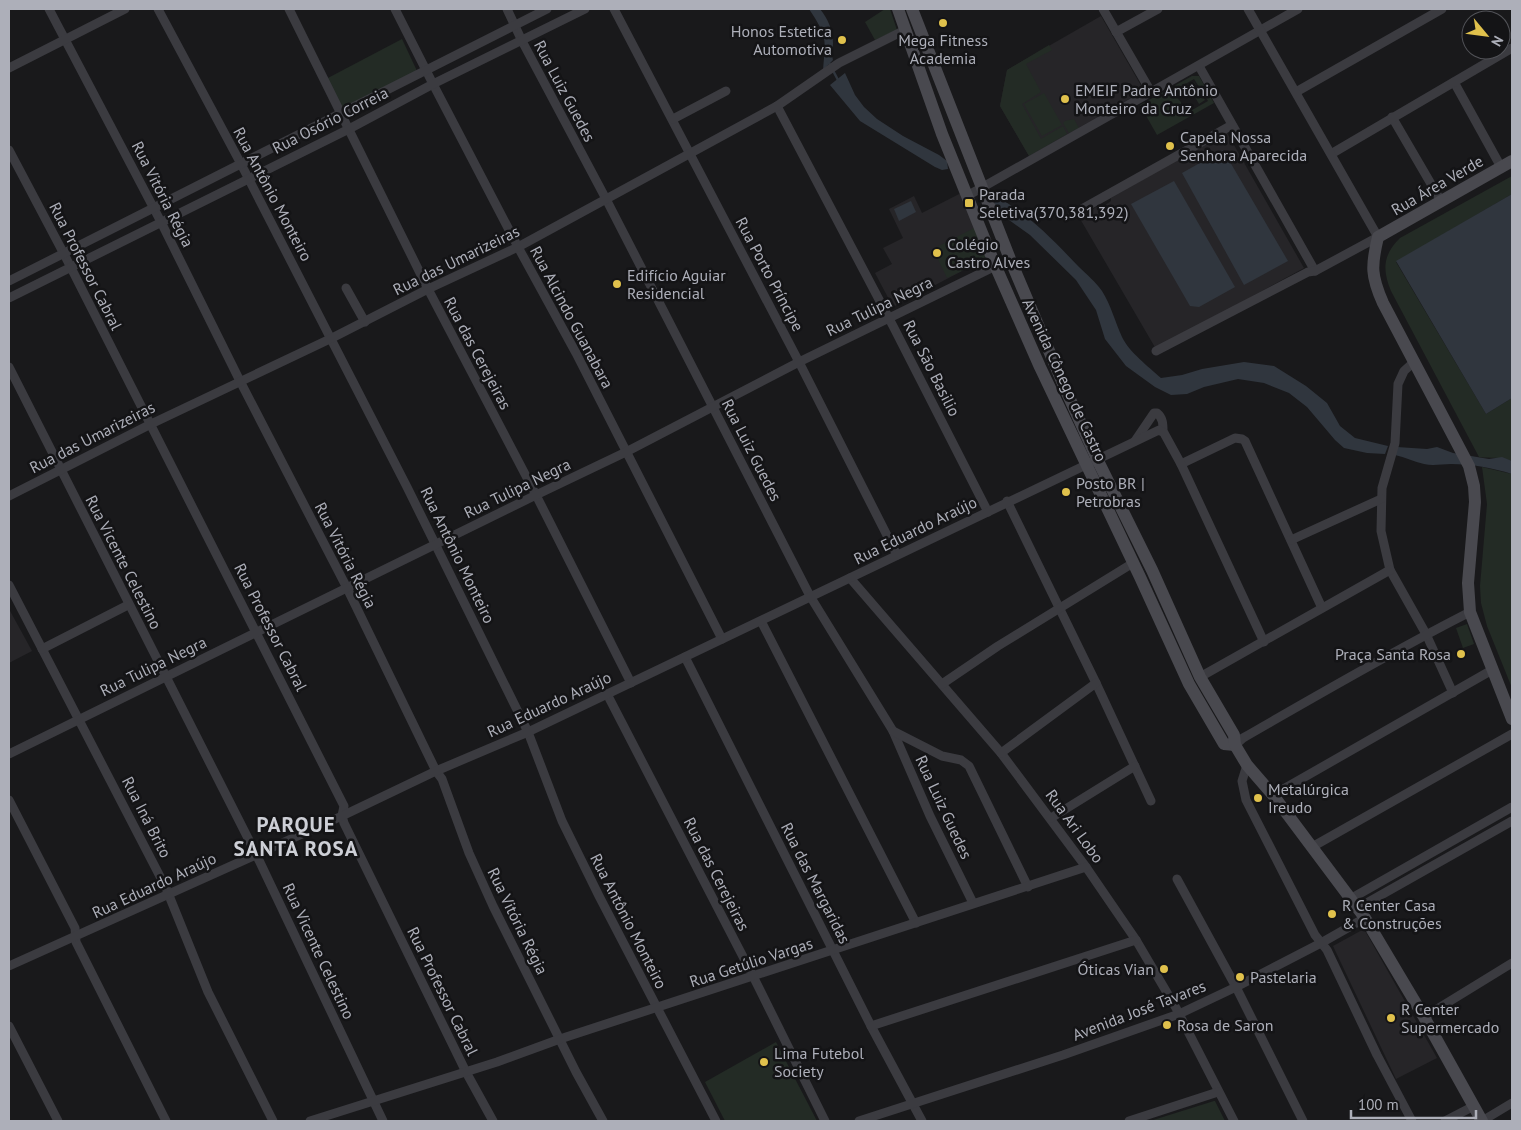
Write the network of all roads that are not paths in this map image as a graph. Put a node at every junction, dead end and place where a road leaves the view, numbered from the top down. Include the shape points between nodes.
1 (49, 9) edge
2 (125, 9) edge
3 (158, 9) edge
4 (289, 9) edge
5 (395, 9) edge
6 (507, 9) edge
7 (547, 9) edge
8 (585, 9) edge
9 (614, 9) edge
10 (898, 9) edge
11 (912, 9) edge
12 (1103, 9) edge
13 (1158, 9) edge
14 (1248, 9) edge
15 (1298, 9) edge
16 (1442, 9) edge
17 (515, 25) junction
18 (905, 30) junction
19 (1260, 30) junction
20 (1116, 32) junction
21 (64, 39) junction
22 (522, 41) junction
23 (1512, 48) edge
24 (1199, 66) junction
25 (9, 68) edge
26 (425, 69) junction
27 (1454, 82) junction
28 (433, 84) junction
29 (726, 92) dead end
30 (1151, 92) junction
31 (1296, 92) junction
32 (777, 106) junction
33 (342, 114) junction
34 (1392, 117) junction
35 (673, 119) junction
36 (1232, 125) junction
37 (349, 128) junction
38 (9, 150) edge
39 (690, 153) junction
40 (1331, 154) junction
41 (242, 164) junction
42 (1507, 164) edge
43 (249, 178) junction
44 (982, 186) junction
45 (967, 196) junction
46 (606, 199) junction
47 (1441, 201) junction
48 (154, 209) junction
49 (1073, 214) dead end
50 (161, 222) junction
51 (1378, 237) junction
52 (518, 247) junction
53 (64, 254) junction
54 (1010, 259) junction
55 (995, 265) junction
56 (71, 268) junction
57 (1315, 271) junction
58 (9, 281) edge
59 (346, 288) dead end
60 (428, 289) junction
61 (9, 298) edge
62 (889, 318) junction
63 (365, 322) junction
64 (332, 338) junction
65 (1156, 351) dead end
66 (1415, 361) junction
67 (799, 362) junction
68 (9, 367) edge
69 (240, 381) junction
70 (713, 408) junction
71 (151, 424) junction
72 (1162, 431) junction
73 (1135, 441) junction
74 (626, 452) junction
75 (1092, 462) junction
76 (1181, 464) junction
77 (60, 470) junction
78 (536, 495) junction
79 (9, 496) edge
80 (1381, 499) junction
81 (1007, 501) junction
82 (988, 512) junction
83 (1291, 540) junction
84 (435, 544) junction
85 (897, 555) junction
86 (1133, 563) junction
87 (1152, 570) junction
88 (1390, 570) junction
89 (1140, 577) junction
90 (850, 578) junction
91 (9, 585) edge
92 (347, 588) junction
93 (810, 596) junction
94 (128, 605) junction
95 (1322, 608) junction
96 (1059, 610) junction
97 (1470, 612) junction
98 (761, 620) junction
99 (257, 632) junction
100 (1426, 634) junction
101 (722, 639) junction
102 (1264, 642) junction
103 (42, 649) junction
104 (686, 657) junction
105 (1492, 670) junction
106 (165, 677) junction
107 (1200, 677) junction
108 (631, 682) junction
109 (1096, 683) junction
110 (942, 684) junction
111 (1189, 684) junction
112 (1453, 693) junction
113 (607, 694) junction
114 (79, 719) junction
115 (1512, 719) edge
116 (892, 730) junction
117 (528, 732) junction
118 (1512, 734) edge
119 (1235, 745) junction
120 (1001, 753) junction
121 (9, 754) edge
122 (1247, 764) junction
123 (1135, 766) junction
124 (436, 771) junction
125 (1273, 795) junction
126 (9, 800) edge
127 (1151, 801) dead end
128 (1512, 808) edge
129 (342, 816) junction
130 (1051, 818) junction
131 (1512, 822) edge
132 (1312, 847) junction
133 (256, 854) junction
134 (1086, 867) junction
135 (1177, 879) dead end
136 (1028, 886) junction
137 (169, 896) junction
138 (973, 903) junction
139 (1358, 908) junction
140 (916, 923) junction
141 (75, 937) junction
142 (1136, 940) junction
143 (1321, 943) junction
144 (834, 951) junction
145 (1512, 962) edge
146 (9, 966) edge
147 (753, 976) junction
148 (1236, 987) junction
149 (657, 1009) junction
150 (1179, 1014) junction
151 (1424, 1017) junction
152 (9, 1026) edge
153 (872, 1026) junction
154 (560, 1039) junction
155 (466, 1072) junction
156 (1218, 1092) junction
157 (372, 1101) junction
158 (1512, 1103) edge
159 (913, 1104) junction
160 (1474, 1106) junction
161 (58, 1121) edge
162 (166, 1121) edge
163 (272, 1121) edge
164 (310, 1121) edge
165 (383, 1121) edge
166 (493, 1121) edge
167 (603, 1121) edge
168 (716, 1121) edge
169 (825, 1121) edge
170 (859, 1121) edge
171 (922, 1121) edge
172 (1129, 1121) edge
173 (1234, 1121) edge
174 (1303, 1121) edge
175 (1412, 1121) edge
176 (1445, 1121) edge
177 (1482, 1121) edge

1 - 21 street, Rua Vitória Régia
2 - 21 street
3 - 41 street, Rua Antônio Monteiro
4 - 33 street, Rua das Cerejeiras
5 - 26 street, Rua Alcindo Guanabara
6 - 17 street, Rua Luiz Guedes
7 - 17 street, Rua Osório Correia
8 - 22 street, Rua Osório Correia
9 - 35 street, Rua Porto Príncipe
10 - 18 main road, Avenida Cônego de Castro
11 - 44 main road, Avenida Cônego de Castro
12 - 20 street
13 - 20 street
14 - 19 street
15 - 19 street
16 - 31 street
17 - 22 street, Rua Luiz Guedes
17 - 26 street, Rua Osório Correia
18 - 32 street, Rua das Umarizeiras via 839,64
18 - 45 main road, Avenida Cônego de Castro
19 - 24 street
19 - 31 street
20 - 30 street
21 - 25 street
21 - 48 street, Rua Vitória Régia
22 - 28 street, Rua Osório Correia
22 - 46 street, Rua Luiz Guedes
23 - 27 street
24 - 30 street
24 - 36 street
26 - 28 street, Rua Alcindo Guanabara
26 - 33 street, Rua Osório Correia
27 - 34 street
27 - 42 street
28 - 37 street, Rua Osório Correia
28 - 52 street, Rua Alcindo Guanabara
29 - 35 street
30 - 44 street
31 - 40 street
32 - 39 street, Rua das Umarizeiras
32 - 62 street, Rua São Basilio
33 - 37 street, Rua das Cerejeiras
33 - 41 street, Rua Osório Correia
34 - 40 street
34 - 47 street
35 - 39 street, Rua Porto Príncipe
36 - 49 street
36 - 57 street
37 - 43 street, Rua Osório Correia
37 - 60 street, Rua das Cerejeiras
38 - 53 street, Rua Professor Cabral
39 - 46 street, Rua das Umarizeiras
39 - 67 street, Rua Porto Príncipe
40 - 51 street
41 - 43 street, Rua Antônio Monteiro
41 - 48 street, Rua Osório Correia
42 - 47 main road, Rua Área Verde
43 - 50 street, Rua Osório Correia
43 - 64 street, Rua Antônio Monteiro
44 - 45 street
44 - 54 main road, Avenida Cônego de Castro
45 - 55 main road, Avenida Cônego de Castro
46 - 52 street, Rua das Umarizeiras
46 - 70 street, Rua Luiz Guedes
47 - 51 main road, Rua Área Verde
48 - 50 street, Rua Vitória Régia
48 - 53 street, Rua Osório Correia
50 - 56 street, Rua Osório Correia
50 - 69 street, Rua Vitória Régia
51 - 57 street, Rua Área Verde
51 - 66 main road via 1372,266 1376,286
52 - 60 street, Rua das Umarizeiras
52 - 74 street, Rua Alcindo Guanabara
53 - 56 street, Rua Professor Cabral
53 - 58 street, Rua Osório Correia
54 - 55 street, Rua Tulipa Negra
54 - 75 main road, Avenida Cônego de Castro via 1064,386
55 - 62 street, Rua Tulipa Negra
55 - 75 main road, Avenida Cônego de Castro via 1040,367
56 - 61 street, Rua Osório Correia
56 - 71 street, Rua Professor Cabral
57 - 65 street, Rua Área Verde
59 - 63 street
60 - 63 street, Rua das Umarizeiras
60 - 78 street, Rua das Cerejeiras
62 - 67 street, Rua Tulipa Negra
62 - 82 street, Rua São Basilio
63 - 64 street, Rua das Umarizeiras
64 - 69 street, Rua das Umarizeiras
64 - 84 street, Rua Antônio Monteiro
66 - 80 street via 1404,371 1398,384 1395,443
66 - 97 main road via 1467,460 1474,486 1468,583
67 - 70 street, Rua Tulipa Negra
67 - 85 street, Rua Porto Príncipe
68 - 77 street, Rua Vicente Celestino
69 - 71 street, Rua das Umarizeiras
69 - 92 street, Rua Vitória Régia
70 - 74 street, Rua Tulipa Negra
70 - 93 street, Rua Luiz Guedes
71 - 77 street, Rua das Umarizeiras
71 - 99 street, Rua Professor Cabral
72 - 73 street, Rua Eduardo Araújo
72 - 73 street via 1161,417 1154,413
72 - 76 street
73 - 75 street, Rua Eduardo Araújo
74 - 78 street, Rua Tulipa Negra
74 - 101 street, Rua Alcindo Guanabara
75 - 81 street, Rua Eduardo Araújo
75 - 86 main road, Avenida Cônego de Castro
75 - 87 main road, Avenida Cônego de Castro
76 - 83 street via 1235,438 1242,439
76 - 102 street
77 - 79 street, Rua das Umarizeiras
77 - 94 street, Rua Vicente Celestino
78 - 84 street, Rua Tulipa Negra
78 - 108 street, Rua das Cerejeiras
80 - 83 street
80 - 88 street via 1381,531
81 - 82 street, Rua Eduardo Araújo
81 - 96 street
82 - 85 street, Rua Eduardo Araújo
83 - 95 street
84 - 92 street, Rua Tulipa Negra
84 - 117 street, Rua Antônio Monteiro
85 - 90 street, Rua Eduardo Araújo
86 - 89 main road, Avenida Cônego de Castro
86 - 96 street
87 - 89 main road
87 - 107 main road, Avenida Cônego de Castro
88 - 95 street
88 - 100 street
89 - 111 main road, Avenida Cônego de Castro
90 - 93 street, Rua Eduardo Araújo
90 - 110 street, Rua Ari Lobo
91 - 103 street, Rua Iná Brito
92 - 99 street, Rua Tulipa Negra
92 - 124 street, Rua Vitória Régia
93 - 98 street, Rua Eduardo Araújo
93 - 116 street, Rua Luiz Guedes
94 - 103 street
94 - 106 street, Rua Vicente Celestino
95 - 102 street
96 - 109 street
96 - 110 street
97 - 100 street
97 - 105 main road
98 - 101 street, Rua Eduardo Araújo
98 - 140 street
99 - 106 street, Rua Tulipa Negra
99 - 129 street, Rua Professor Cabral via 344,806
100 - 112 street
100 - 119 street
101 - 104 street, Rua Eduardo Araújo
102 - 107 street
103 - 114 street, Rua Iná Brito
104 - 108 street, Rua Eduardo Araújo
104 - 144 street, Rua das Margaridas
105 - 112 street
105 - 115 main road
106 - 114 street, Rua Tulipa Negra
106 - 133 street, Rua Vicente Celestino
107 - 111 main road
107 - 119 main road, Avenida Cônego de Castro via 1234,735
108 - 113 street, Rua Eduardo Araújo
109 - 120 street
109 - 123 street
110 - 120 street, Rua Ari Lobo
111 - 119 main road, Avenida Cônego de Castro via 1224,744
112 - 125 street
113 - 117 street, Rua Eduardo Araújo
113 - 147 street, Rua das Cerejeiras
114 - 121 street, Rua Tulipa Negra
114 - 137 street, Rua Iná Brito
116 - 136 street via 969,766
116 - 138 street, Rua Luiz Guedes
117 - 124 street, Rua Eduardo Araújo
117 - 149 street, Rua Antônio Monteiro via 562,821
118 - 132 street
119 - 122 main road, Avenida Cônego de Castro
120 - 130 street, Rua Ari Lobo
122 - 125 main road, Avenida Cônego de Castro
122 - 143 street via 1242,781 1246,800
123 - 127 street
123 - 130 street
124 - 129 street, Rua Eduardo Araújo
124 - 154 street, Rua Vitória Régia via 442,779 477,871
125 - 132 main road, Avenida Cônego de Castro
126 - 141 street via 74,928
128 - 139 street, Avenida José Tavares
129 - 133 street, Rua Eduardo Araújo
129 - 155 street, Rua Professor Cabral
130 - 134 street, Rua Ari Lobo
131 - 139 street, Avenida José Tavares
132 - 139 main road, Avenida Cônego de Castro
133 - 137 street, Rua Eduardo Araújo
133 - 157 street, Rua Vicente Celestino
134 - 136 street, Rua Getúlio Vargas
134 - 142 street, Rua Ari Lobo
135 - 148 street
136 - 138 street, Rua Getúlio Vargas
137 - 141 street, Rua Eduardo Araújo
137 - 163 street, Rua Iná Brito via 208,992
138 - 140 street, Rua Getúlio Vargas
139 - 143 street, Avenida José Tavares
139 - 151 main road, Avenida Cônego de Castro
140 - 144 street, Rua Getúlio Vargas
141 - 146 street, Rua Eduardo Araújo
141 - 162 street
142 - 150 street, Rua Ari Lobo
142 - 153 street
143 - 148 street, Avenida José Tavares
143 - 175 street
144 - 147 street, Rua Getúlio Vargas
144 - 153 street, Rua das Margaridas
145 - 151 street
147 - 149 street, Rua Getúlio Vargas
147 - 169 street, Rua das Cerejeiras
148 - 150 street, Avenida José Tavares
148 - 174 street
149 - 154 street, Rua Getúlio Vargas
149 - 168 street, Rua Antônio Monteiro
150 - 156 street, Rua Ari Lobo
150 - 159 street, Avenida José Tavares
151 - 160 main road, Avenida Cônego de Castro
152 - 161 street
153 - 159 street, Rua das Margaridas
154 - 155 street, Rua Getúlio Vargas
154 - 167 street, Rua Vitória Régia
155 - 157 street, Rua Getúlio Vargas
155 - 166 street, Rua Professor Cabral
156 - 172 street
156 - 173 street, Rua Ari Lobo
157 - 164 street, Rua Getúlio Vargas
157 - 165 street, Rua Vicente Celestino
158 - 177 street
159 - 170 street, Avenida José Tavares
159 - 171 street, Rua das Margaridas
160 - 176 street
160 - 177 main road, Avenida Cônego de Castro

